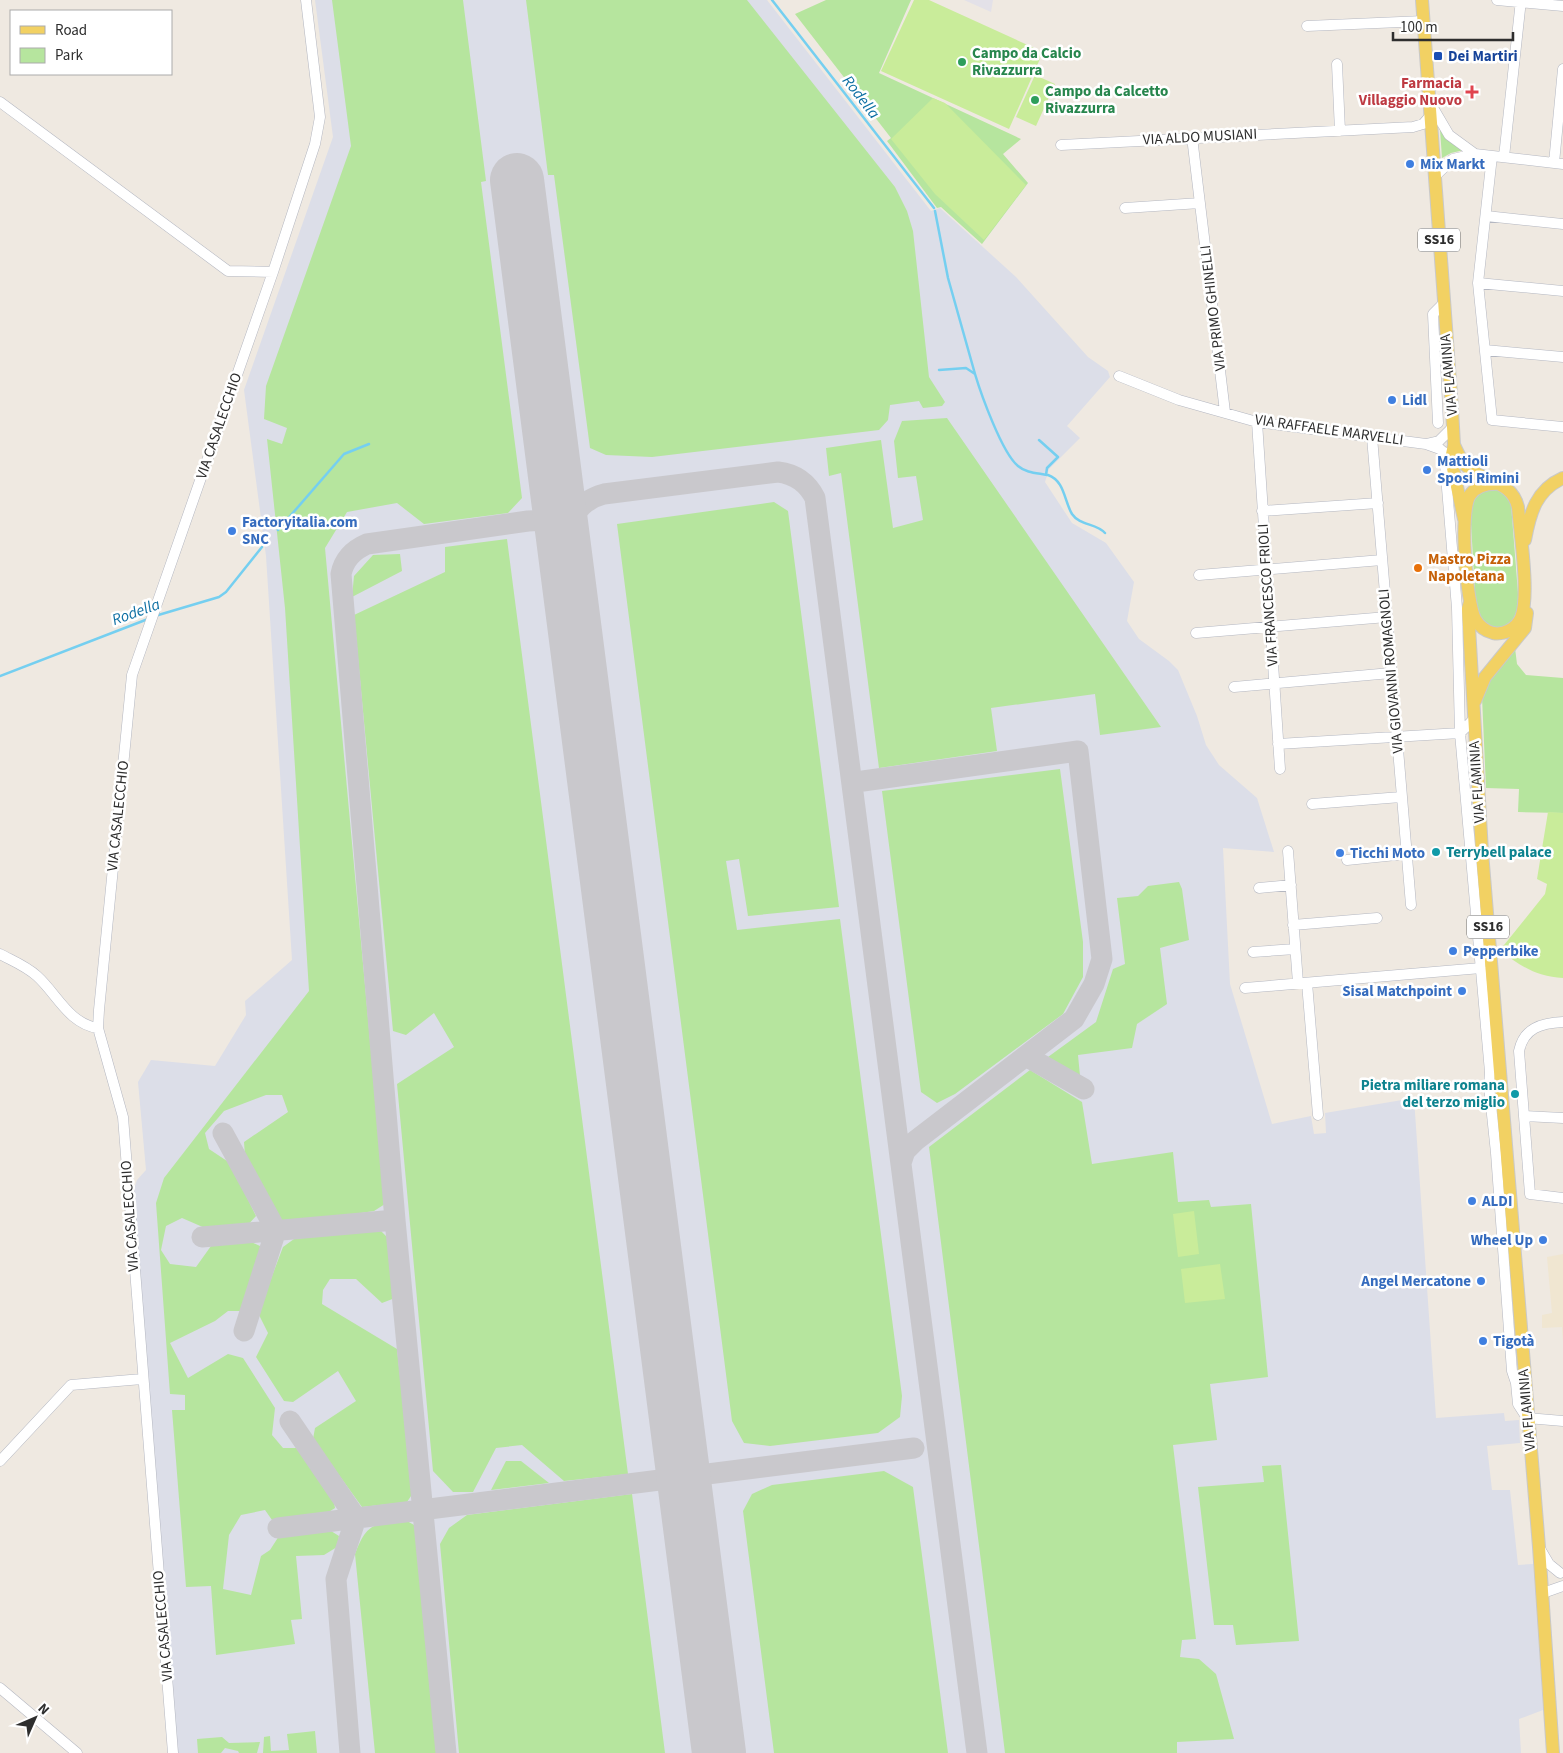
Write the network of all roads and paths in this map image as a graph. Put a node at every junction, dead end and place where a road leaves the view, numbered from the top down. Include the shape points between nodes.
1 (306, 0) edge
2 (1422, 0) edge
3 (1497, 0) edge
4 (1521, 1) edge
5 (1563, 6) edge
6 (1424, 21) junction
7 (1307, 26) dead end
8 (1337, 64) dead end
9 (1563, 69) edge
10 (1430, 101) junction
11 (0, 102) edge
12 (1431, 115) junction
13 (1413, 127) junction
14 (1340, 132) junction
15 (1192, 137) junction
16 (1061, 145) dead end
17 (1433, 148) junction
18 (1475, 154) junction
19 (1492, 156) junction
20 (1504, 157) junction
21 (1558, 163) edge
22 (1435, 176) junction
23 (1200, 203) junction
24 (1125, 208) dead end
25 (1486, 216) junction
26 (1563, 224) edge
27 (272, 272) junction
28 (1478, 283) junction
29 (1563, 291) edge
30 (1443, 304) junction
31 (1485, 350) junction
32 (1563, 357) edge
33 (1119, 376) dead end
34 (1225, 412) junction
35 (1257, 422) junction
36 (1438, 423) dead end
37 (1453, 426) junction
38 (1563, 427) edge
39 (1372, 437) junction
40 (1426, 444) junction
41 (1449, 454) junction
42 (1563, 478) edge
43 (1506, 488) junction
44 (1547, 488) junction
45 (1378, 503) junction
46 (1262, 511) junction
47 (1464, 519) junction
48 (1522, 552) junction
49 (1382, 560) junction
50 (1266, 569) junction
51 (1199, 575) dead end
52 (1524, 588) junction
53 (1470, 602) junction
54 (1387, 617) junction
55 (1270, 627) junction
56 (1196, 633) dead end
57 (1391, 673) junction
58 (1274, 684) junction
59 (1234, 687) dead end
60 (1472, 714) junction
61 (1460, 733) junction
62 (1396, 737) junction
63 (1278, 744) junction
64 (1280, 769) dead end
65 (1402, 797) junction
66 (1312, 804) dead end
67 (1288, 851) dead end
68 (1406, 854) junction
69 (1347, 860) dead end
70 (1291, 885) junction
71 (1259, 888) dead end
72 (1410, 905) dead end
73 (1377, 918) dead end
74 (1294, 925) junction
75 (1295, 949) junction
76 (1253, 952) dead end
77 (0, 954) edge
78 (1481, 968) junction
79 (1302, 983) junction
80 (1245, 988) dead end
81 (1563, 1022) edge
82 (98, 1028) junction
83 (1498, 1110) junction
84 (1318, 1115) dead end
85 (1524, 1116) junction
86 (1563, 1118) edge
87 (1563, 1198) edge
88 (142, 1379) junction
89 (1527, 1418) junction
90 (1563, 1421) edge
91 (0, 1461) edge
92 (1539, 1547) junction
93 (1562, 1573) edge
94 (1542, 1580) junction
95 (1563, 1586) edge
96 (1543, 1593) junction
97 (0, 1688) edge
98 (77, 1753) edge
99 (173, 1753) edge
100 (1553, 1753) edge

1 - 27 street, VIA CASALECCHIO via 320,117 315,144
2 - 6 main road, VIA FLAMINIA / SS16
3 - 4 street
4 - 5 street
4 - 20 street
6 - 7 street
6 - 10 main road, VIA FLAMINIA / SS16
8 - 14 street
9 - 21 street
10 - 12 main road, VIA FLAMINIA / SS16
10 - 18 street via 1449,135
11 - 27 street via 228,271
12 - 13 street, VIA ALDO MUSIANI
12 - 17 main road, VIA FLAMINIA / SS16
13 - 14 street, VIA ALDO MUSIANI
13 - 17 street via 1426,136
14 - 15 street, VIA ALDO MUSIANI
15 - 16 street, VIA ALDO MUSIANI
15 - 23 street, VIA PRIMO GHINELLI
17 - 22 main road, VIA FLAMINIA / SS16
18 - 19 street
18 - 22 street via 1454,158
19 - 20 street
19 - 25 street
20 - 21 street
22 - 30 main road, VIA FLAMINIA / SS16
23 - 24 street
23 - 34 street, VIA PRIMO GHINELLI
25 - 26 street
25 - 28 street
27 - 82 street, VIA CASALECCHIO via 132,674
28 - 29 street
28 - 31 street
30 - 36 street, VIA FLAMINIA via 1433,314
30 - 37 main road, VIA FLAMINIA / SS16
31 - 32 street
31 - 38 street via 1492,420
33 - 34 street, VIA RAFFAELE MARVELLI via 1179,400
34 - 35 street, VIA RAFFAELE MARVELLI
35 - 39 street, VIA RAFFAELE MARVELLI
35 - 46 street, VIA FRANCESCO FRIOLI
37 - 40 street via 1439,441
37 - 41 main road, VIA FLAMINIA / SS16
39 - 40 street, VIA RAFFAELE MARVELLI
39 - 45 street, VIA GIOVANNI ROMAGNOLI
40 - 41 street, VIA RAFFAELE MARVELLI
41 - 43 main road, VIA FLAMINIA / SS16
41 - 47 main road, VIA FLAMINIA / SS16
41 - 61 street, VIA FLAMINIA
42 - 44 main road
43 - 44 main road via 1523,495
43 - 47 main road, VIA FLAMINIA / SS16 via 1484,485 1474,490 1468,499
43 - 48 main road, VIA FLAMINIA / SS16 via 1518,507
44 - 48 main road via 1538,497 1531,513
45 - 46 street
45 - 49 street, VIA GIOVANNI ROMAGNOLI
46 - 50 street, VIA FRANCESCO FRIOLI
47 - 53 main road, VIA FLAMINIA / SS16
48 - 52 main road, VIA FLAMINIA / SS16
49 - 50 street
49 - 54 street, VIA GIOVANNI ROMAGNOLI
50 - 51 street
50 - 55 street, VIA FRANCESCO FRIOLI
52 - 53 main road, VIA FLAMINIA / SS16 via 1521,618 1505,632 1494,633 1483,628 1476,620
52 - 60 main road, VIA FLAMINIA / SS16 via 1528,609 1525,628 1485,677
53 - 60 main road, VIA FLAMINIA / SS16
54 - 55 street
54 - 57 street, VIA GIOVANNI ROMAGNOLI
55 - 56 street
55 - 58 street, VIA FRANCESCO FRIOLI
57 - 58 street
57 - 62 street, VIA GIOVANNI ROMAGNOLI
58 - 59 street
58 - 63 street, VIA FRANCESCO FRIOLI
60 - 61 street
60 - 83 main road, VIA FLAMINIA / SS16
61 - 62 street
61 - 78 street, VIA FLAMINIA
62 - 63 street
62 - 65 street, VIA GIOVANNI ROMAGNOLI
63 - 64 street, VIA FRANCESCO FRIOLI
65 - 66 street
65 - 68 street, VIA GIOVANNI ROMAGNOLI
67 - 70 street
68 - 69 street
68 - 72 street, VIA GIOVANNI ROMAGNOLI
70 - 71 street
70 - 74 street
73 - 74 street
74 - 75 street
75 - 76 street
75 - 79 street
77 - 82 street via 29,969 78,1021
78 - 79 street
78 - 83 street, VIA FLAMINIA via 1489,1086
79 - 80 street
79 - 84 street
81 - 85 street via 1540,1025 1521,1040
82 - 88 street, VIA CASALECCHIO via 123,1117
83 - 89 main road, VIA FLAMINIA / SS16
83 - 89 street, VIA FLAMINIA via 1512,1372 1518,1404
85 - 86 street
85 - 87 street via 1530,1194
88 - 91 street via 71,1385
88 - 99 street, VIA CASALECCHIO
89 - 90 street
89 - 92 main road, VIA FLAMINIA / SS16
92 - 93 street via 1549,1564
92 - 94 main road, VIA FLAMINIA / SS16
93 - 94 street via 1551,1574
94 - 96 main road, VIA FLAMINIA / SS16
95 - 96 street
96 - 100 main road, VIA FLAMINIA / SS16
97 - 98 street

